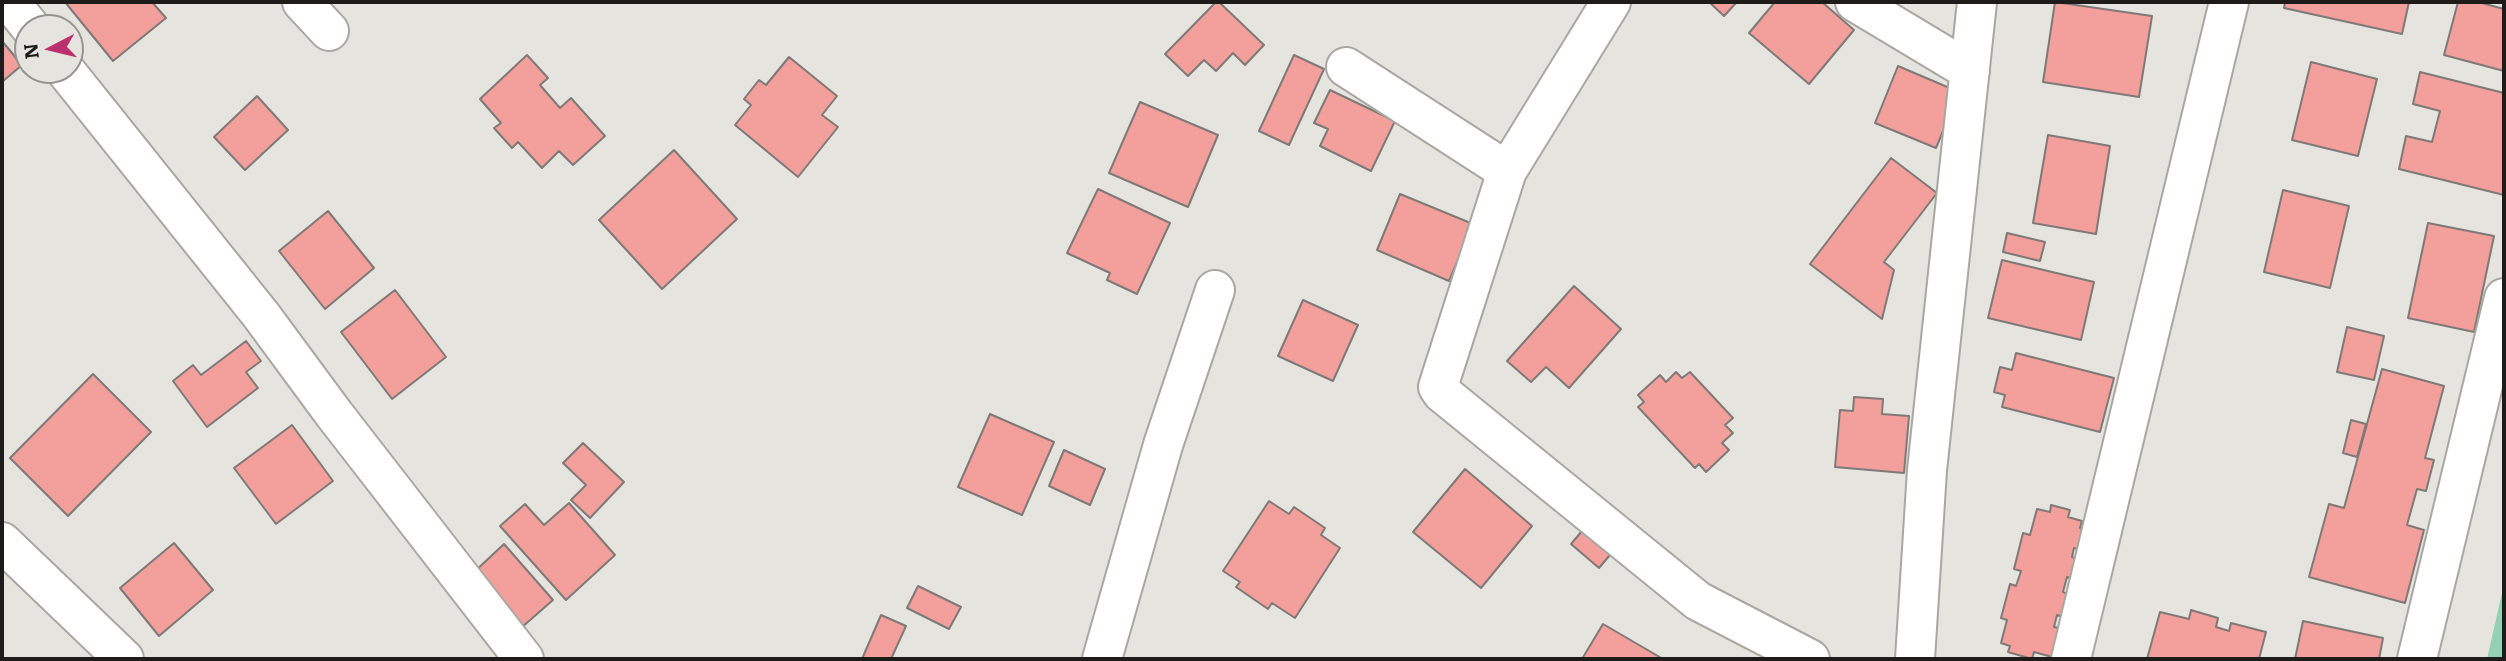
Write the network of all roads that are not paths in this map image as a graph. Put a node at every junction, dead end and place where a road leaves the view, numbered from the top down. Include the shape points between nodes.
1 (302, 2) edge
2 (1611, 2) edge
3 (1855, 2) edge
4 (1977, 2) edge
5 (2229, 2) edge
6 (329, 31) dead end
7 (1346, 67) dead end
8 (1970, 71) junction
9 (76, 84) edge
10 (1507, 171) junction
11 (1215, 290) dead end
12 (2504, 298) edge
13 (2, 542) edge
14 (124, 659) edge
15 (524, 659) edge
16 (1102, 659) edge
17 (1810, 659) edge
18 (1915, 659) edge
19 (2071, 659) edge
20 (2417, 659) edge

1 - 6 street
2 - 10 street
3 - 8 street
4 - 8 street
5 - 19 street
7 - 10 street
8 - 18 street via 1927,470
9 - 15 street via 261,315
10 - 17 street via 1438,387 1698,601
11 - 16 street via 1163,445
12 - 20 street
13 - 14 street

